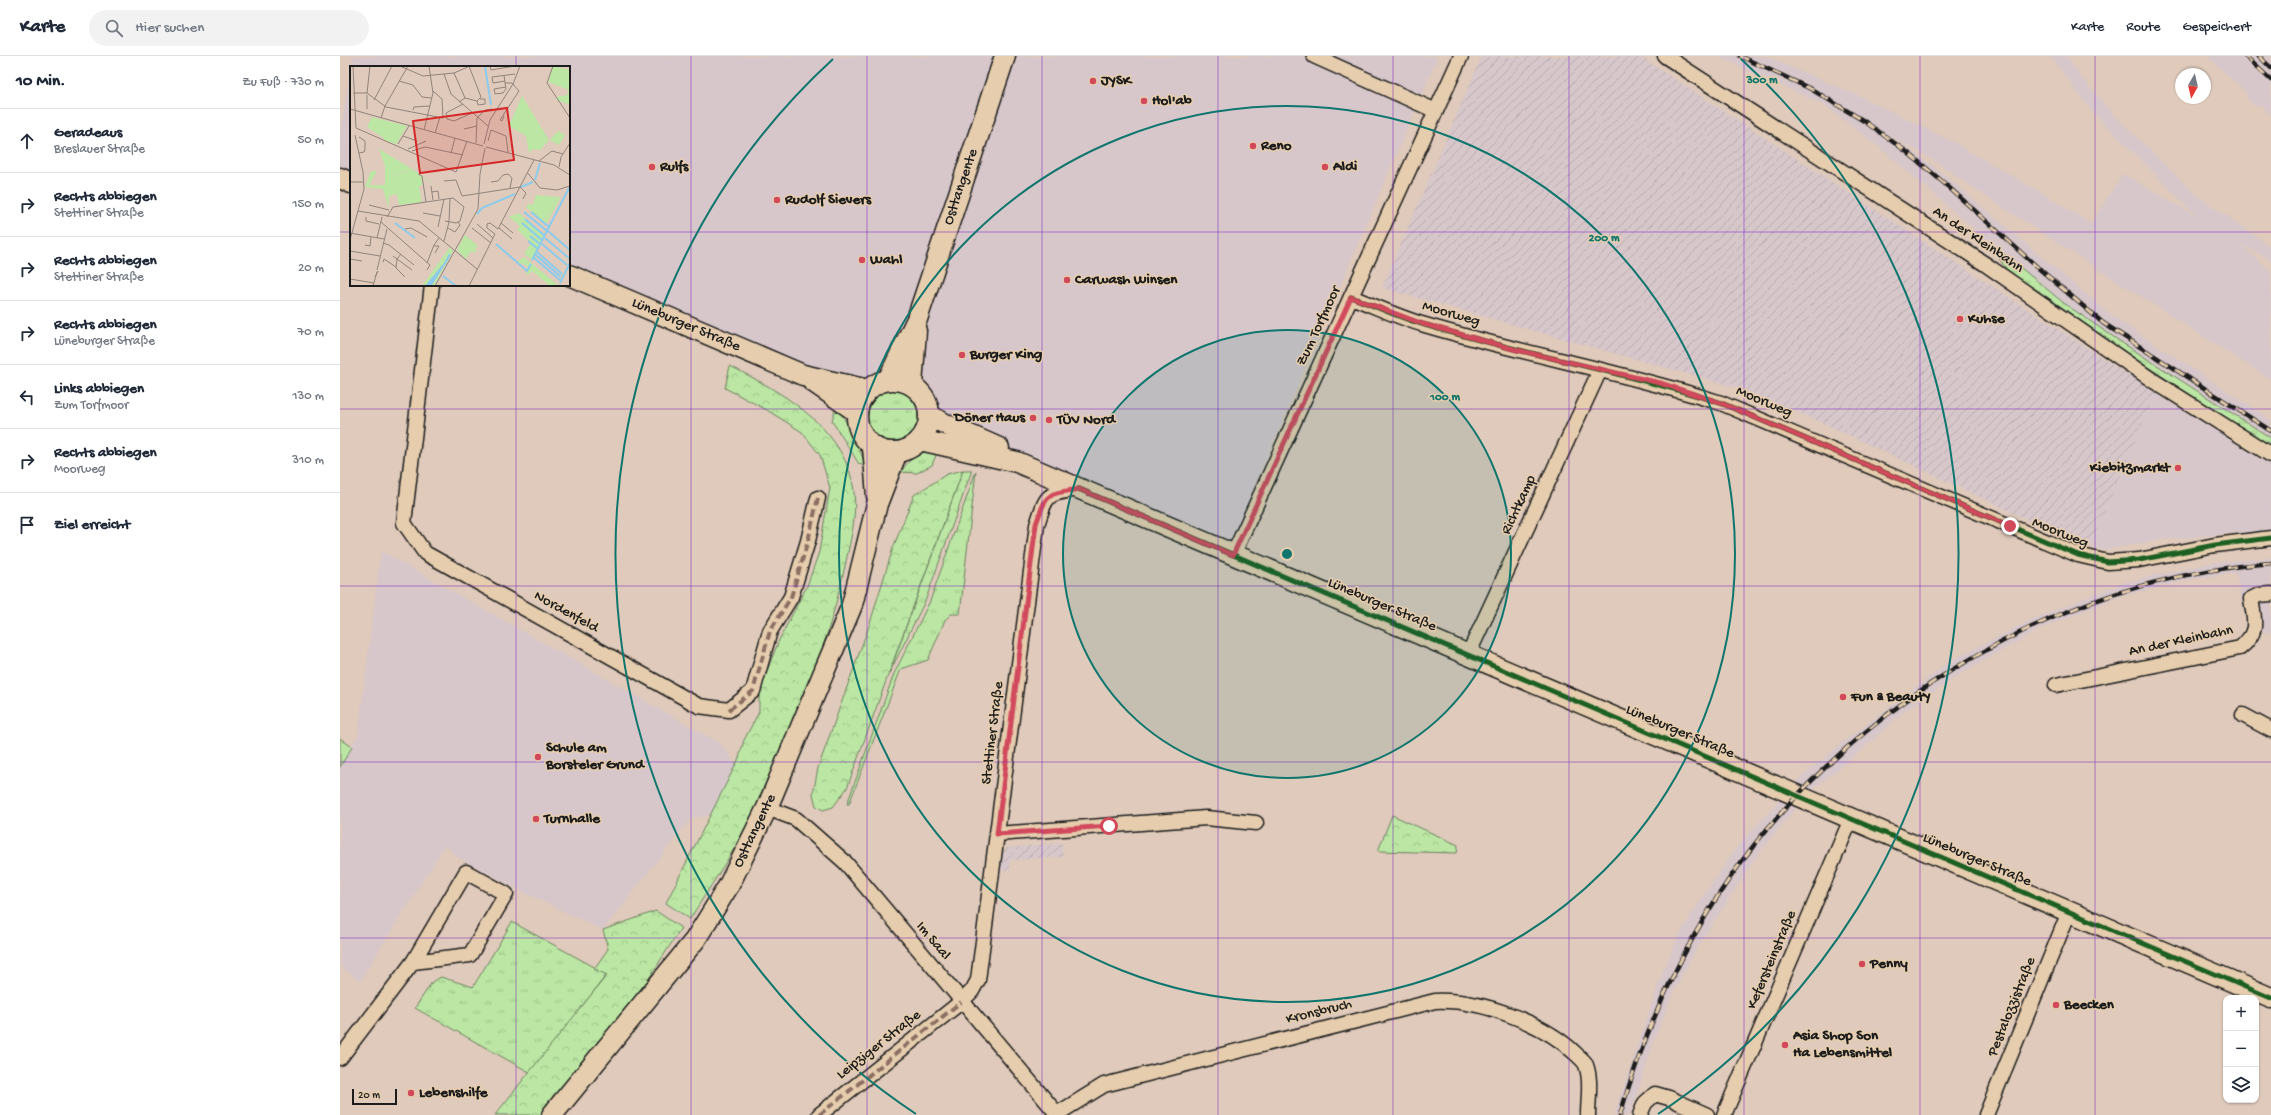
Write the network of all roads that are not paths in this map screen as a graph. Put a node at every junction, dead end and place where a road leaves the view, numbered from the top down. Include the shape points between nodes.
1 (1005, 56) edge
2 (1314, 56) edge
3 (1461, 56) edge
4 (1665, 56) edge
5 (1436, 111) junction
6 (340, 178) edge
7 (350, 183) edge
8 (570, 275) edge
9 (432, 286) edge
10 (1351, 297) junction
11 (917, 319) junction
12 (1600, 370) junction
13 (802, 374) junction
14 (888, 380) junction
15 (912, 385) junction
16 (868, 390) junction
17 (858, 412) junction
18 (930, 414) junction
19 (920, 440) junction
20 (873, 446) junction
21 (896, 452) junction
22 (2271, 455) edge
23 (1017, 462) junction
24 (1079, 489) junction
25 (818, 498) dead end
26 (877, 504) junction
27 (2271, 538) edge
28 (1233, 555) junction
29 (2271, 594) edge
30 (1468, 655) junction
31 (2056, 685) dead end
32 (2242, 715) dead end
33 (2271, 730) edge
34 (767, 808) junction
35 (1851, 819) junction
36 (1256, 823) dead end
37 (997, 834) junction
38 (2069, 912) junction
39 (413, 962) junction
40 (2271, 998) edge
41 (961, 1002) junction
42 (340, 1058) edge
43 (1057, 1114) edge
44 (552, 1115) edge
45 (819, 1115) edge
46 (1588, 1115) edge
47 (1640, 1115) edge
48 (1707, 1115) edge
49 (1724, 1115) edge
50 (1986, 1115) edge

1 - 11 main road, Osttangente
2 - 5 street
3 - 5 street, Zum Torfmoor
4 - 22 street, An der Kleinbahn via 1986,264 2152,380
5 - 10 street, Zum Torfmoor
6 - 7 main road
8 - 13 main road, Lüneburger Straße
9 - 25 street, Nordenfeld via 404,523 425,553 699,706 729,710 753,692 770,631 791,597
10 - 12 street, Moorweg via 1423,324
10 - 28 street, Zum Torfmoor
11 - 14 main road, Osttangente
11 - 15 main road, Osttangente
12 - 27 street, Moorweg via 1660,383 1721,403 2078,555 2108,562 2139,560 2215,545
12 - 30 street, Richtkamp
13 - 16 main road, Lüneburger Straße
13 - 17 main road, Lüneburger Straße
14 - 15 main road
14 - 16 main road
15 - 18 main road via 926,401
16 - 17 main road via 863,396
17 - 20 main road via 861,431
18 - 19 main road via 927,428
18 - 23 main road, Lüneburger Straße via 949,426 998,447
19 - 21 main road via 910,448
19 - 23 main road, Lüneburger Straße
20 - 21 main road via 888,452
20 - 26 main road, Osttangente
21 - 26 main road, Osttangente
23 - 24 main road, Lüneburger Straße
24 - 28 main road, Lüneburger Straße
24 - 37 street, Stettiner Straße via 1052,493 1044,501 1036,524
26 - 34 main road, Osttangente via 852,605
28 - 30 main road, Lüneburger Straße
29 - 31 street, An der Kleinbahn via 2251,599 2255,626 2250,639 2240,648
30 - 35 main road, Lüneburger Straße
32 - 33 street
34 - 41 street, Im Saal via 796,819 844,862
34 - 44 main road, Osttangente via 729,885 695,940
35 - 38 main road, Lüneburger Straße
35 - 49 street, Kefersteinstraße
36 - 37 street via 1206,818
37 - 41 street, Stettiner Straße via 978,980
38 - 40 main road, Lüneburger Straße
38 - 50 street, Pestalozzistraße
39 - 39 street via 466,872 506,894 470,955
39 - 42 street
41 - 43 street, Im Saal
41 - 45 street, Leipziger Straße
43 - 46 street, Kronsbruch via 1104,1085 1435,1001 1448,1001 1500,1012 1525,1021 1566,1045 1585,1063 1588,1076
47 - 48 street via 1645,1103 1655,1094

